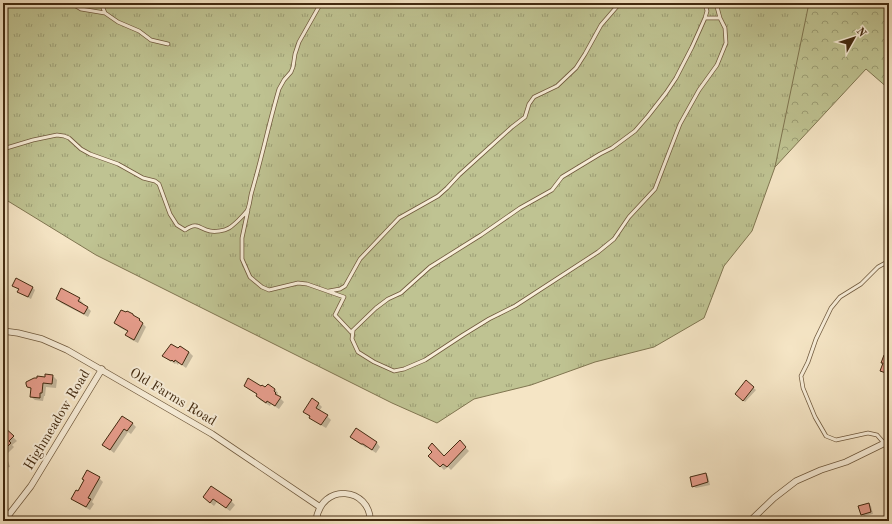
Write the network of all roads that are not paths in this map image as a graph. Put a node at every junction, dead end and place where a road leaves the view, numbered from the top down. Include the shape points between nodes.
1 (71, 3) edge
2 (101, 3) edge
3 (321, 3) edge
4 (620, 3) edge
5 (705, 3) edge
6 (716, 3) edge
7 (105, 13) junction
8 (705, 18) junction
9 (720, 18) junction
10 (168, 44) dead end
11 (3, 149) edge
12 (248, 210) junction
13 (889, 261) edge
14 (327, 291) junction
15 (3, 331) edge
16 (353, 331) junction
17 (102, 369) junction
18 (886, 442) edge
19 (320, 507) junction
20 (4, 521) edge
21 (316, 521) edge
22 (370, 521) edge
23 (750, 521) edge

1 - 7 lane via 81,9
2 - 7 lane
3 - 12 lane via 299,42 293,68 279,89
4 - 14 lane via 601,25 576,68 557,86 534,98 525,117 443,192 399,218 360,259 345,286
5 - 8 lane
6 - 9 lane
7 - 10 lane via 151,40
8 - 9 lane
8 - 16 lane via 676,78 634,131 612,148 562,176 552,190 520,208 430,268 401,292 376,308
9 - 16 lane via 725,28 726,43 717,65 680,124 655,189 629,217 614,239 515,306 489,319 425,360 404,369 394,371 358,352 352,339
11 - 12 lane via 25,142 64,136 90,154 159,184 170,214 177,225 185,230 198,226 210,231 225,230
12 - 14 lane via 242,238 242,259 250,277 268,290 298,282
13 - 18 lane via 862,284 840,297 831,308 801,376 815,418 826,436 836,440 868,433 877,435
14 - 16 lane via 344,297 335,315 351,332
15 - 17 street, Old Farms Road via 42,339
17 - 19 street, Old Farms Road via 212,434
17 - 20 street, Highmeadow Road via 31,486
18 - 23 street via 846,462 796,481
19 - 21 street
19 - 22 street via 329,497 349,494 363,503 368,510

